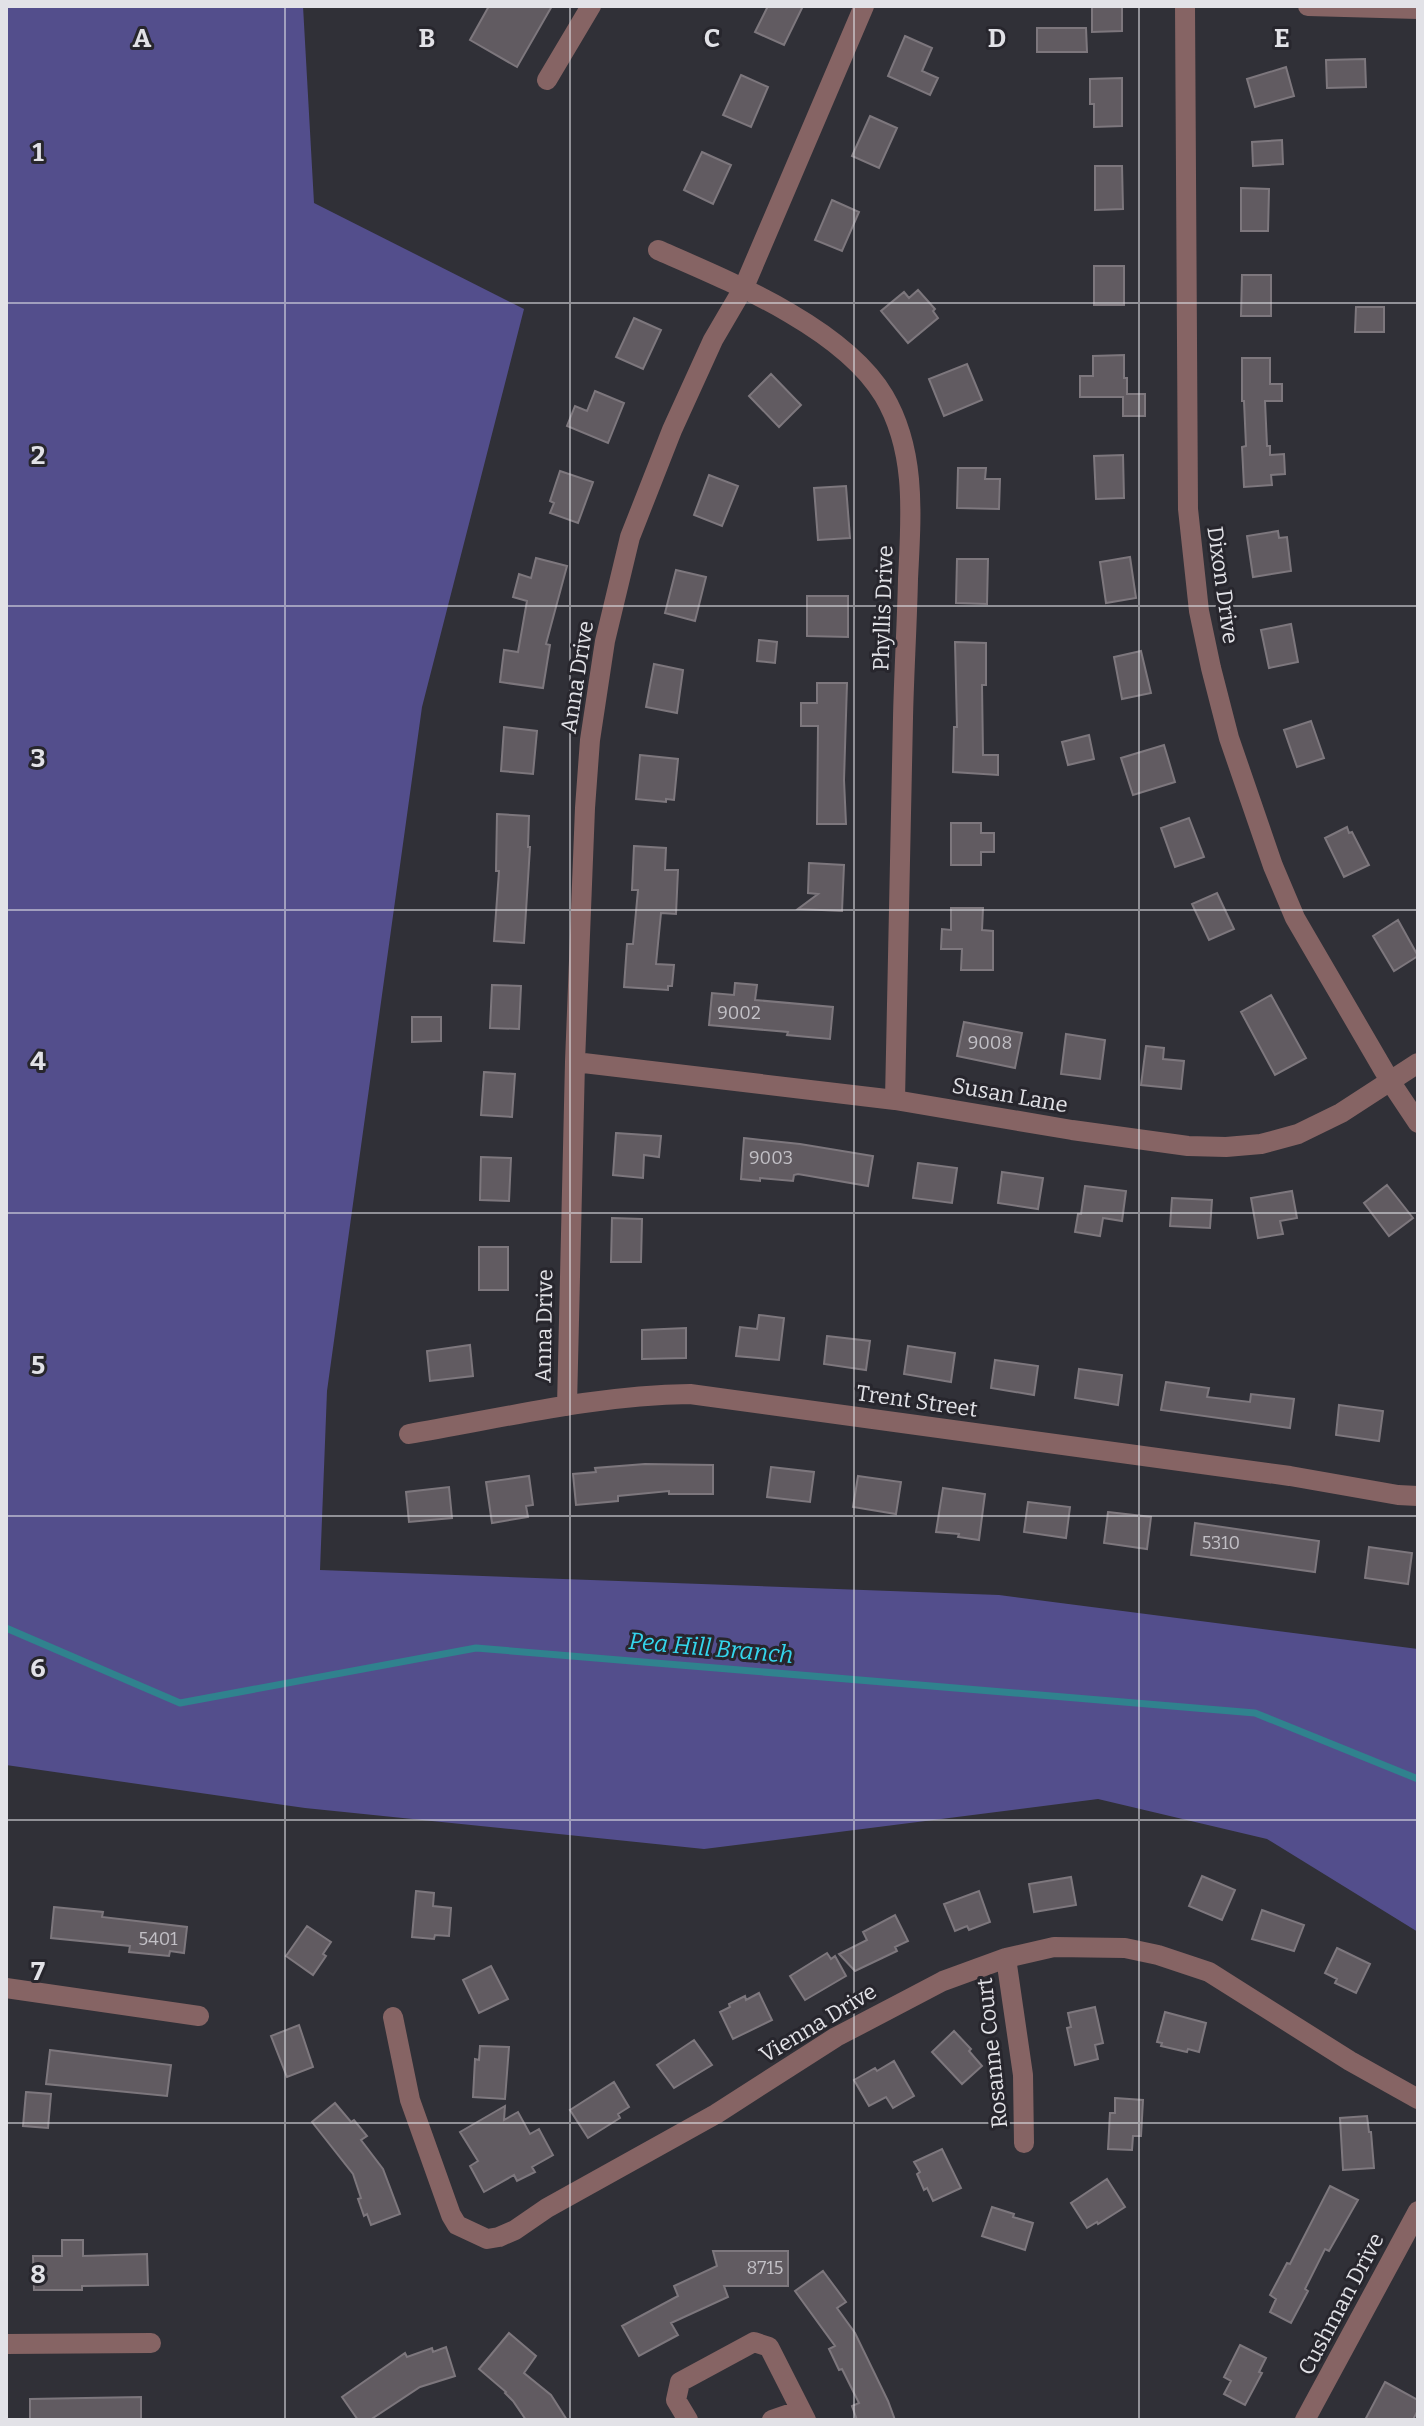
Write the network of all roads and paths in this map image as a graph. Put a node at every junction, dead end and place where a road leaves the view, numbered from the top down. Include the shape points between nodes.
1 (591, 6) edge
2 (864, 6) edge
3 (1185, 6) edge
4 (1308, 6) edge
5 (1418, 9) edge
6 (547, 80) dead end
7 (658, 250) dead end
8 (744, 287) junction
9 (575, 1062) junction
10 (1418, 1063) edge
11 (1390, 1081) junction
12 (895, 1100) junction
13 (1418, 1123) edge
14 (567, 1406) junction
15 (409, 1434) dead end
16 (1418, 1496) edge
17 (1006, 1958) junction
18 (6, 1988) edge
19 (199, 2016) dead end
20 (393, 2017) dead end
21 (1418, 2099) edge
22 (1024, 2143) dead end
23 (1418, 2211) edge
24 (151, 2343) dead end
25 (6, 2344) edge
26 (803, 2415) edge
27 (688, 2420) edge
28 (772, 2420) edge
29 (1305, 2420) edge

1 - 6 street
2 - 8 street, Anna Drive
3 - 11 street, Dixon Drive via 1188,509 1199,611 1229,738 1273,866 1295,918
4 - 5 street
7 - 8 street, Phyllis Drive
8 - 9 street, Anna Drive via 713,340 635,524 605,641 585,808
8 - 12 street, Phyllis Drive via 854,359 884,395 896,420 910,477
9 - 12 street, Susan Lane
9 - 14 street, Anna Drive
10 - 11 street, Susan Lane
11 - 12 street, Susan Lane via 1298,1134 1226,1147 1072,1130
11 - 13 street, Dixon Drive
14 - 15 street, Trent Street
14 - 16 street, Trent Street via 647,1394 690,1394
17 - 20 street, Vienna Drive via 943,1981 836,2037 649,2153 515,2230 487,2239 457,2225 447,2205 410,2100
17 - 21 street, Vienna Drive via 1054,1947 1125,1948 1209,1972
17 - 22 street, Rosanne Court via 1023,2075
18 - 19 street
23 - 29 street, Cushman Drive
24 - 25 street
26 - 27 street via 769,2347 754,2342 680,2382 676,2400
26 - 28 street

